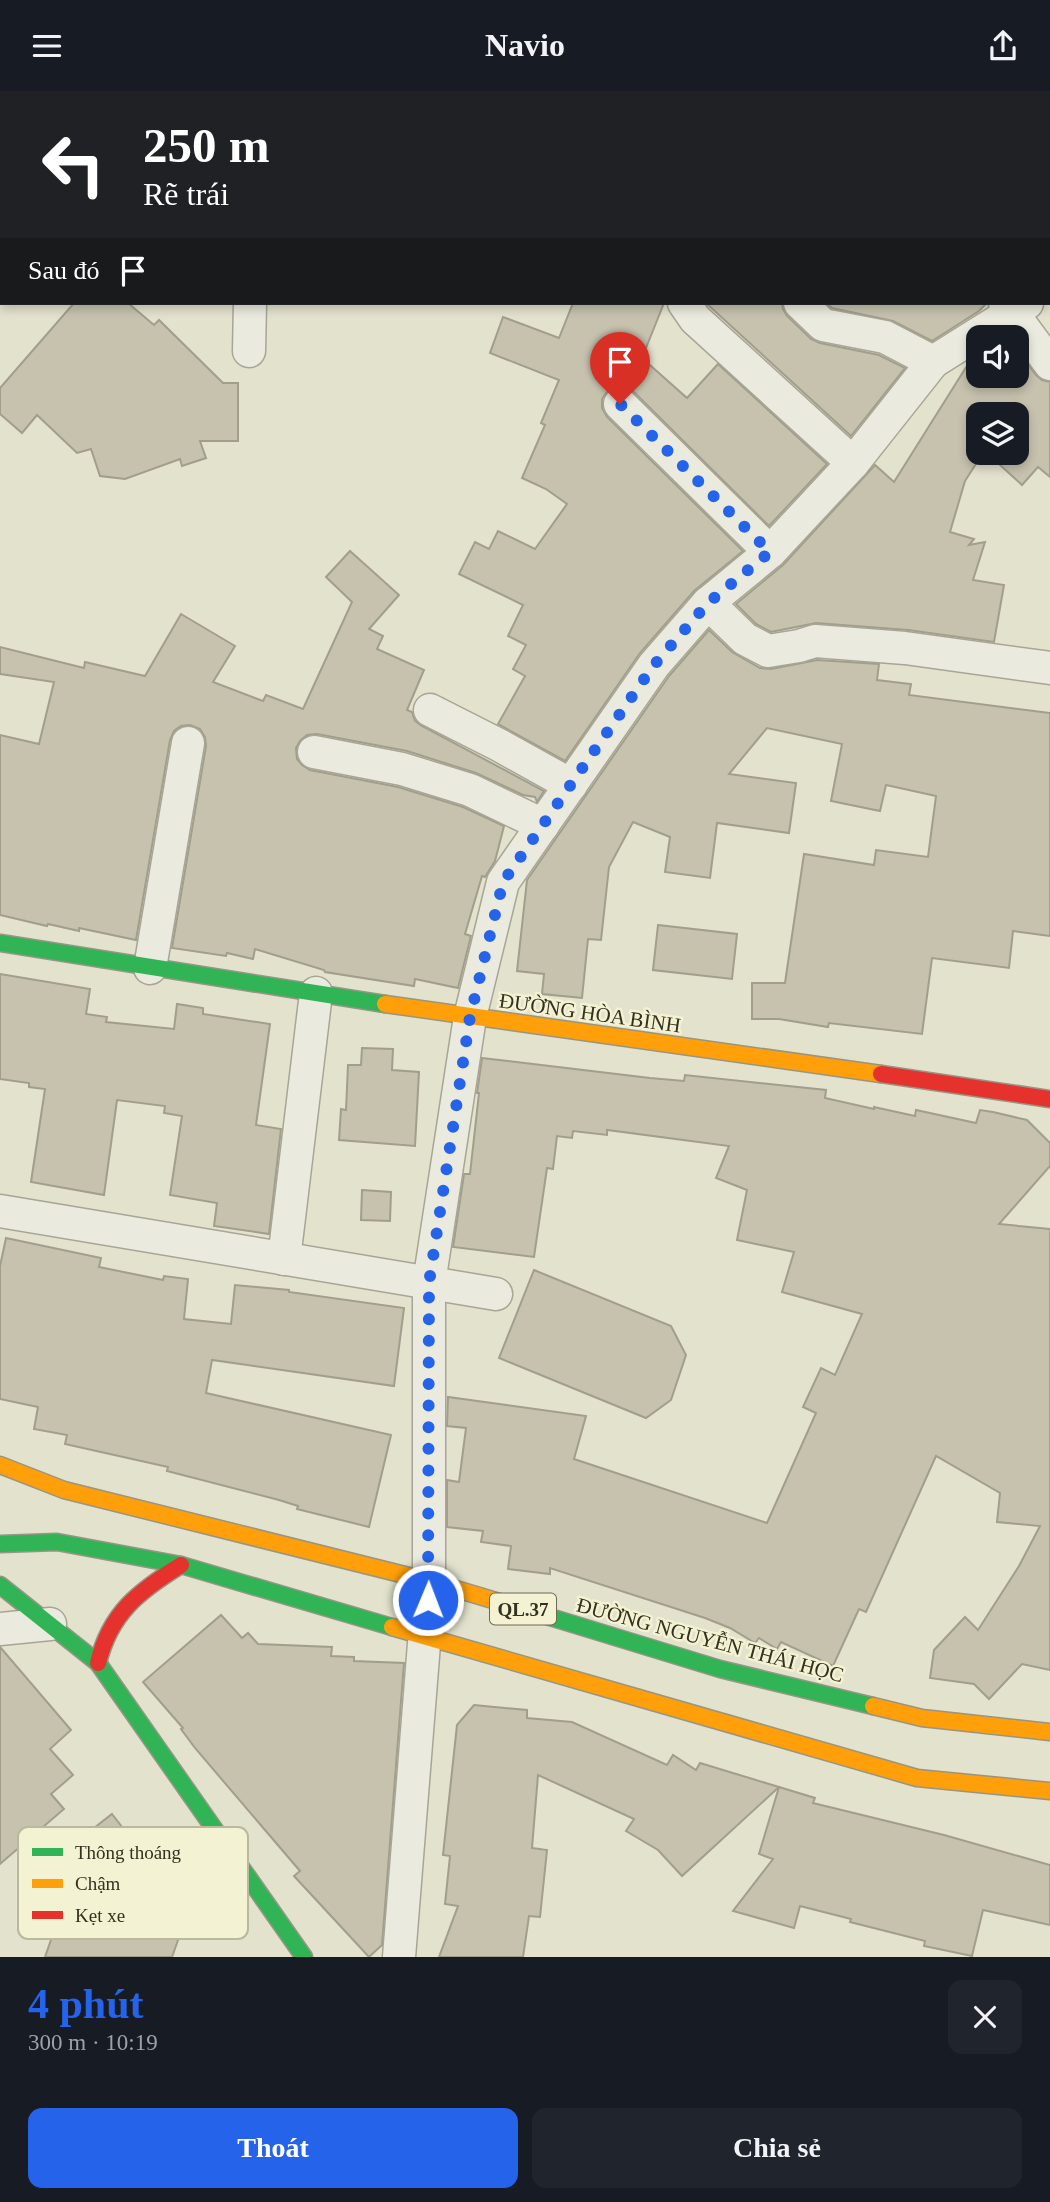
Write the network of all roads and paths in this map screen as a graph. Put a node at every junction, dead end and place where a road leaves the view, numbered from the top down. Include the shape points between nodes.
1 (250, 305) edge
2 (685, 305) edge
3 (802, 305) edge
4 (1016, 306) edge
5 (249, 351) dead end
6 (933, 362) junction
7 (1050, 364) edge
8 (620, 404) dead end
9 (853, 463) junction
10 (770, 552) junction
11 (708, 603) junction
12 (1050, 668) edge
13 (430, 710) dead end
14 (188, 743) dead end
15 (314, 752) dead end
16 (571, 785) junction
17 (543, 825) junction
18 (0, 943) edge
19 (150, 968) junction
20 (316, 993) junction
21 (470, 1017) junction
22 (1050, 1099) edge
23 (0, 1211) edge
24 (284, 1259) junction
25 (429, 1283) junction
26 (496, 1294) dead end
27 (0, 1465) edge
28 (0, 1544) edge
29 (181, 1565) junction
30 (429, 1581) junction
31 (0, 1584) edge
32 (50, 1624) junction
33 (0, 1629) edge
34 (426, 1637) junction
35 (98, 1663) junction
36 (1050, 1732) edge
37 (1050, 1791) edge
38 (212, 1827) edge
39 (248, 1878) edge
40 (303, 1957) edge
41 (398, 1957) edge

1 - 5 street
2 - 9 street via 695,319
3 - 6 street via 822,325 885,337
4 - 6 street
4 - 7 street
6 - 9 street
8 - 10 street
9 - 10 street
10 - 11 street
11 - 12 street via 745,639 768,651 815,641
11 - 16 street via 654,665
13 - 16 street
14 - 19 street
15 - 17 street via 402,769 470,790
16 - 17 street
17 - 21 street via 503,882
18 - 19 main road, ĐƯỜNG HÒA BÌNH
19 - 20 main road, ĐƯỜNG HÒA BÌNH
20 - 21 main road, ĐƯỜNG HÒA BÌNH
20 - 24 street
21 - 22 main road, ĐƯỜNG HÒA BÌNH
21 - 25 street
23 - 24 street
24 - 25 street
25 - 26 street
25 - 30 street
27 - 30 main road, ĐƯỜNG NGUYỄN THÁI HỌC / QL.37 via 64,1490
28 - 29 main road, QL.37 via 57,1542
29 - 34 main road, QL.37
29 - 35 main road via 126,1606 101,1646
30 - 34 street
30 - 36 main road, ĐƯỜNG NGUYỄN THÁI HỌC / QL.37 via 720,1669 922,1718
31 - 32 main road
32 - 33 street
32 - 35 main road
34 - 37 main road, QL.37 via 917,1777
34 - 41 street
35 - 38 main road
39 - 40 main road

